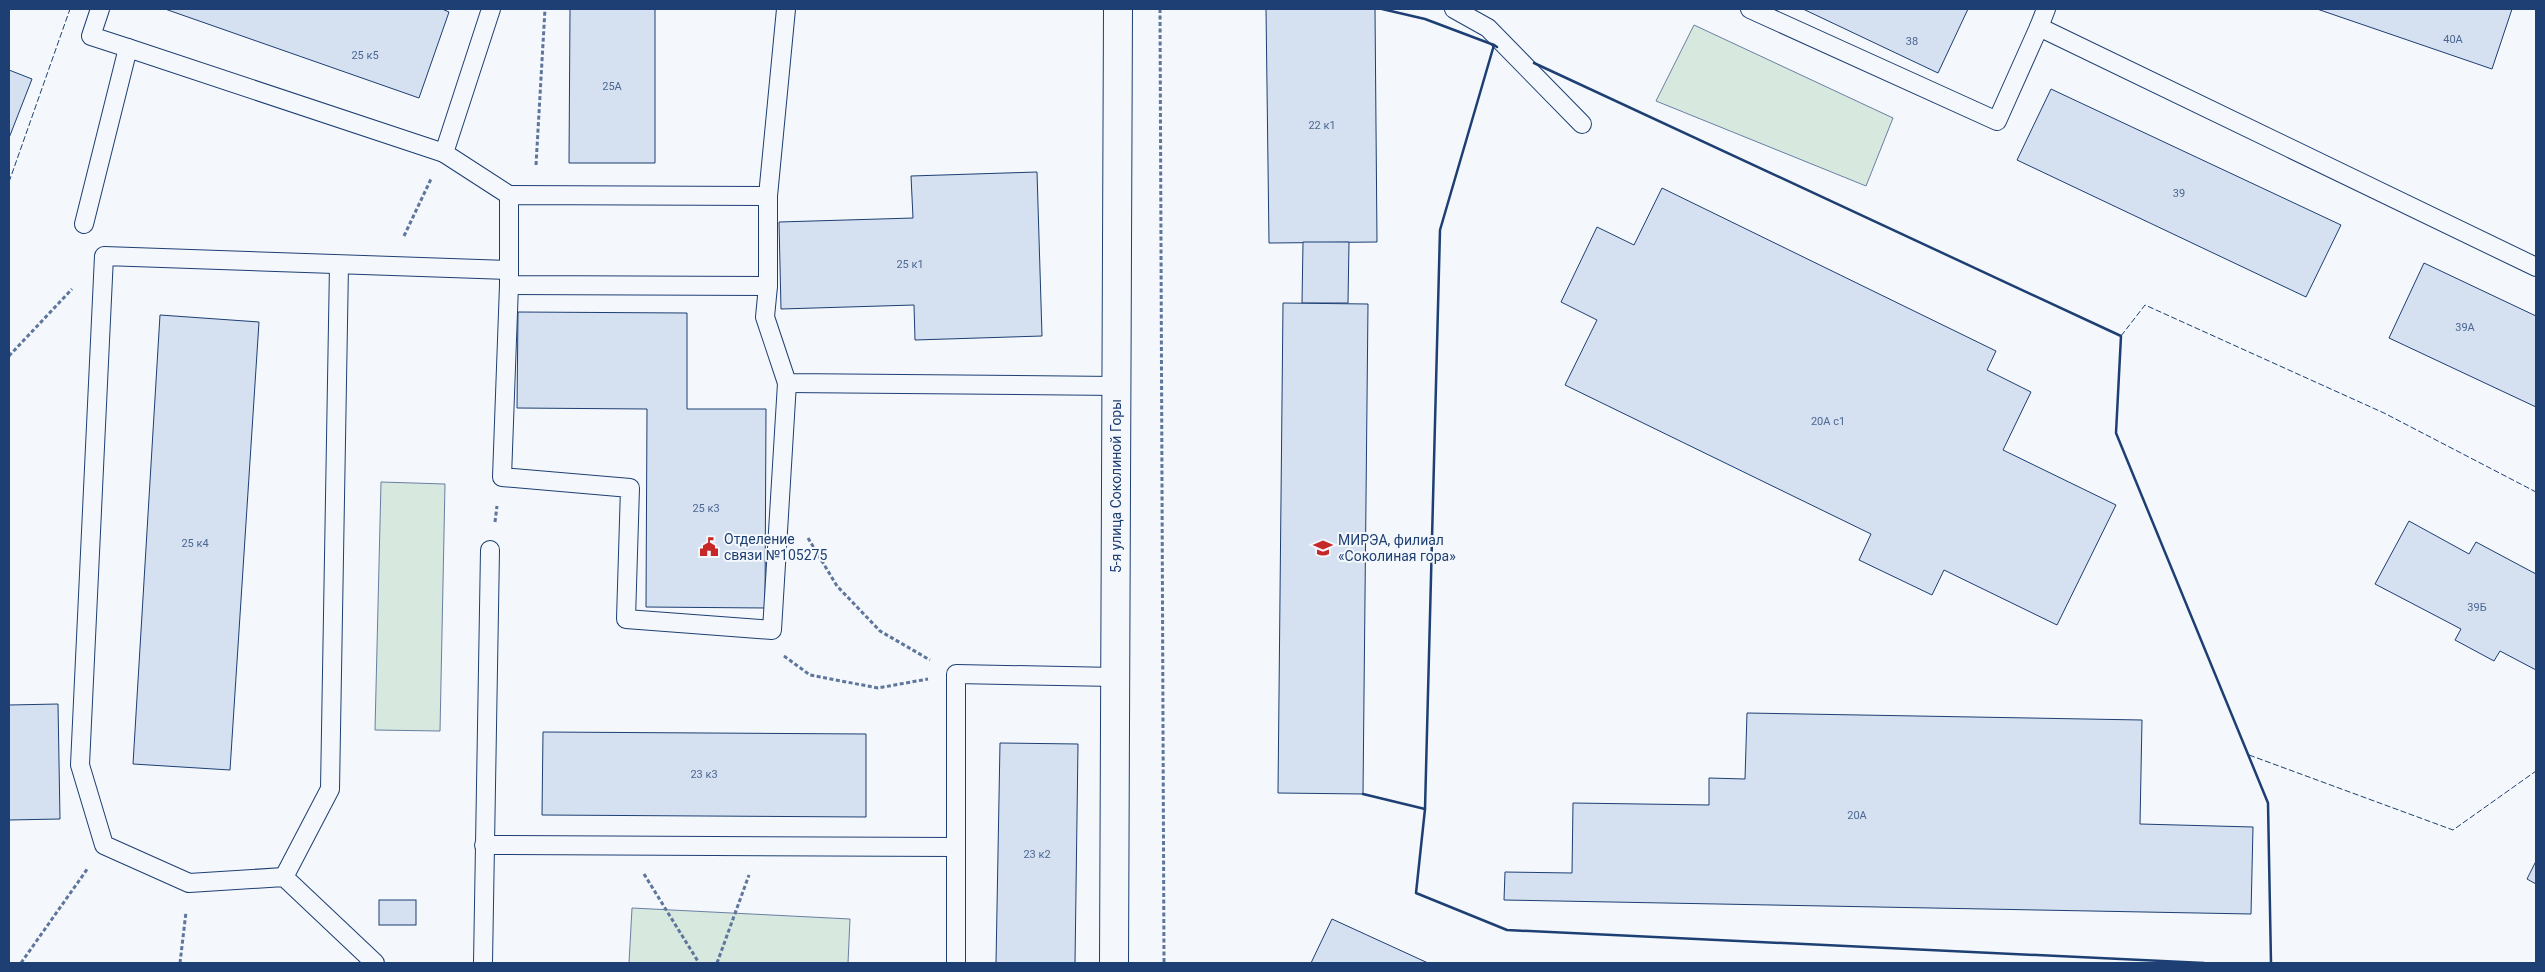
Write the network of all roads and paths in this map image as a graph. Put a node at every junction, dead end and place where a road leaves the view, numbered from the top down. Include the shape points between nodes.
1 (100, 9) edge
2 (491, 9) edge
3 (545, 9) edge
4 (786, 9) edge
5 (1118, 9) edge
6 (1160, 9) edge
7 (1454, 9) edge
8 (1750, 9) edge
9 (2046, 9) edge
10 (2039, 27) junction
11 (128, 48) junction
12 (1582, 124) dead end
13 (444, 154) junction
14 (509, 195) junction
15 (534, 196) junction
16 (768, 196) junction
17 (84, 224) dead end
18 (104, 256) junction
19 (339, 265) junction
20 (390, 266) junction
21 (2536, 267) edge
22 (508, 277) junction
23 (768, 286) junction
24 (9, 356) edge
25 (787, 383) junction
26 (1117, 386) junction
27 (502, 477) junction
28 (780, 499) junction
29 (490, 550) joint
30 (760, 629) junction
31 (956, 674) junction
32 (1116, 677) junction
33 (104, 845) junction
34 (484, 845) junction
35 (760, 846) junction
36 (955, 846) junction
37 (627, 847) junction
38 (284, 877) junction
39 (189, 883) junction
40 (21, 963) edge
41 (180, 963) edge
42 (375, 963) edge
43 (483, 963) edge
44 (698, 963) edge
45 (717, 963) edge
46 (956, 963) edge
47 (1114, 963) edge
48 (1164, 963) edge

1 - 11 lane via 91,36
2 - 13 lane
3 - 15 path
4 - 16 lane
5 - 26 street, 5-я улица Соколиной Горы
6 - 48 path
7 - 12 lane via 1488,28
8 - 10 lane via 1997,121
9 - 10 lane
10 - 21 lane
11 - 13 lane
11 - 17 lane
13 - 14 lane
13 - 20 path
14 - 15 lane
14 - 22 lane
15 - 16 lane
16 - 23 lane
18 - 19 lane
18 - 24 path
18 - 33 lane via 80,765
19 - 20 lane
19 - 38 lane via 330,789
20 - 22 lane
22 - 23 lane
22 - 27 lane
23 - 25 lane via 765,317
25 - 26 lane
25 - 28 lane
26 - 32 street, 5-я улица Соколиной Горы
27 - 29 path
27 - 30 lane via 630,488 626,619
28 - 30 lane via 772,630
28 - 31 path via 837,586 880,631
29 - 34 lane
30 - 31 path via 779,652 810,675 878,688
31 - 32 lane
31 - 36 lane
32 - 47 street, 5-я улица Соколиной Горы
33 - 39 lane
33 - 40 path
34 - 37 lane
34 - 43 lane
35 - 36 lane
35 - 37 lane
35 - 45 path
36 - 46 lane
37 - 44 path
38 - 39 lane
38 - 42 lane
39 - 41 path

